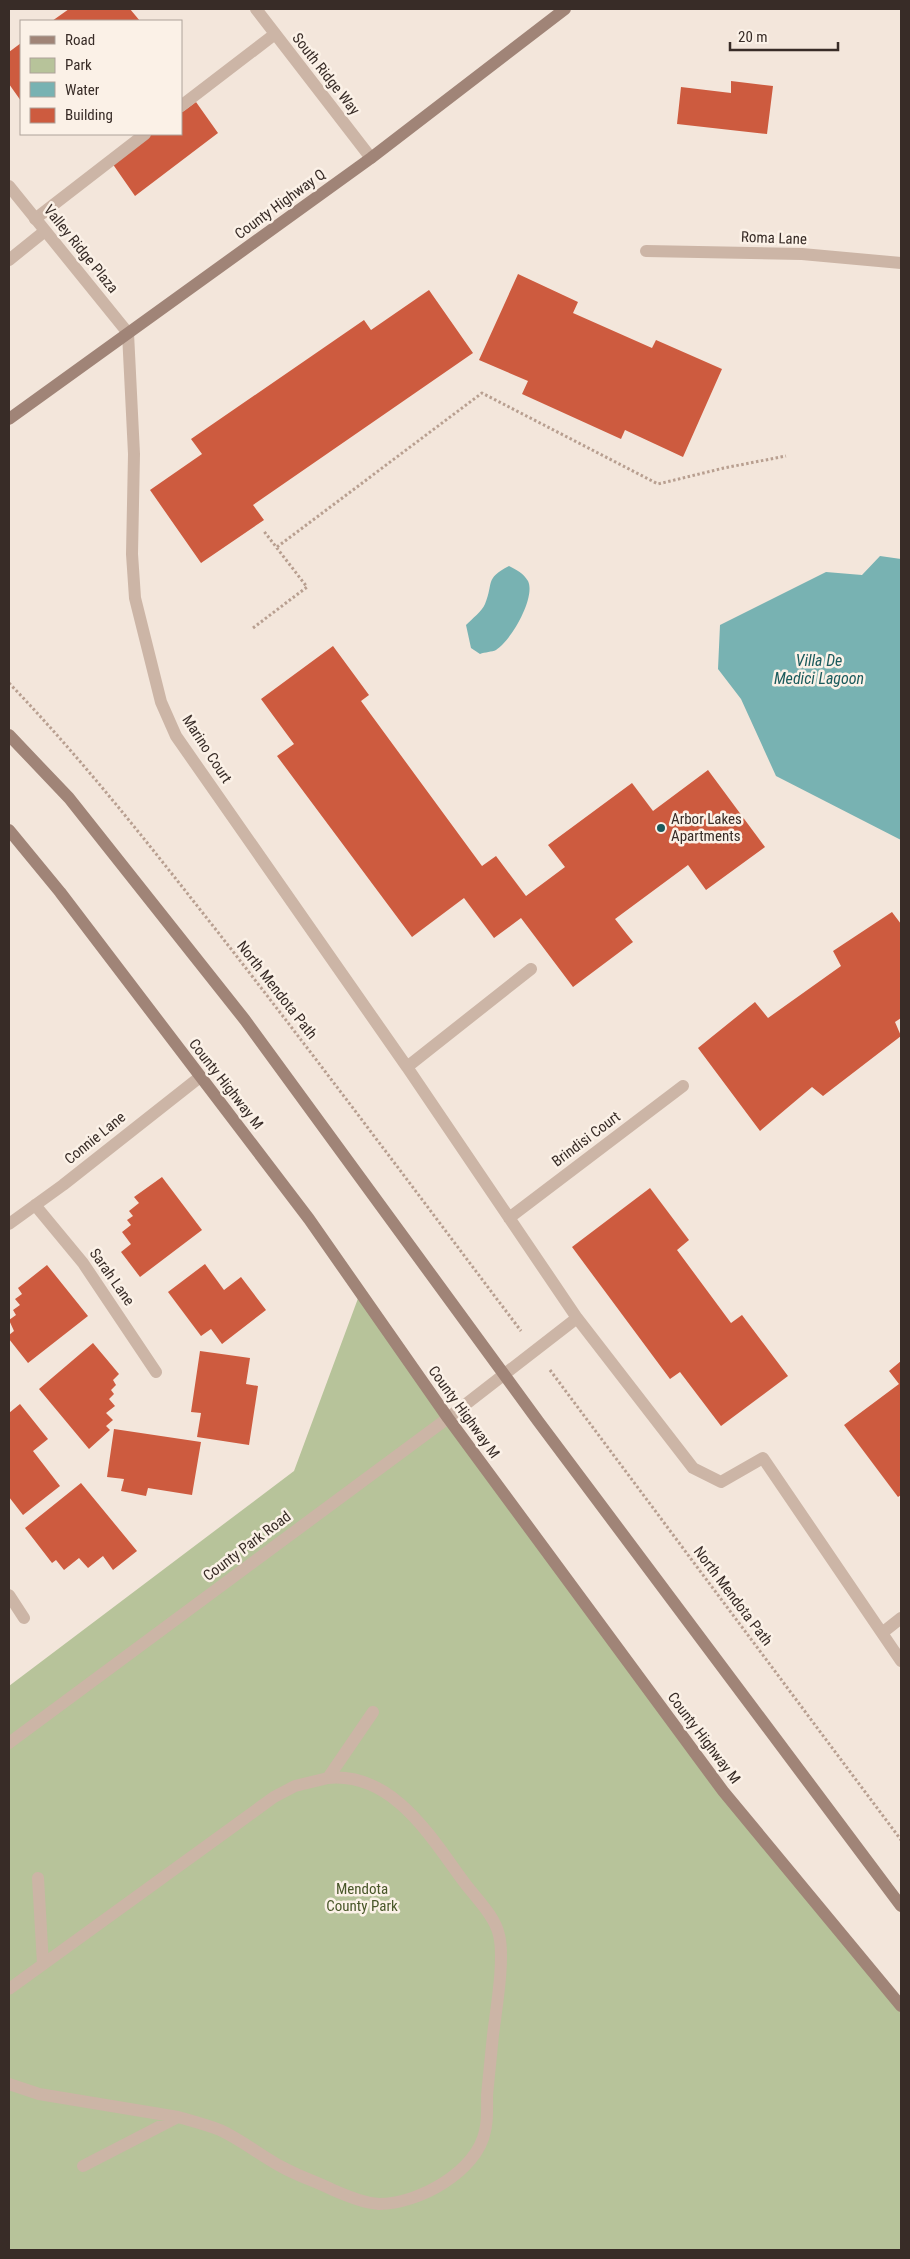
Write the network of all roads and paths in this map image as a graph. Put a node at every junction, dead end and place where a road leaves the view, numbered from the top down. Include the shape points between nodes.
1 (256, 9) edge
2 (565, 9) edge
3 (275, 34) junction
4 (182, 105) edge
5 (144, 135) edge
6 (371, 158) junction
7 (9, 186) edge
8 (35, 219) junction
9 (45, 231) junction
10 (646, 251) dead end
11 (9, 260) edge
12 (901, 263) edge
13 (128, 333) junction
14 (9, 419) edge
15 (786, 456) dead end
16 (263, 530) dead end
17 (277, 547) junction
18 (253, 628) dead end
19 (9, 683) edge
20 (9, 736) edge
21 (9, 830) edge
22 (531, 969) dead end
23 (407, 1067) junction
24 (200, 1077) junction
25 (683, 1086) dead end
26 (35, 1205) junction
27 (509, 1218) junction
28 (9, 1224) edge
29 (577, 1318) junction
30 (514, 1322) dead end
31 (546, 1365) dead end
32 (156, 1372) dead end
33 (503, 1374) junction
34 (448, 1418) junction
35 (9, 1595) edge
36 (24, 1618) dead end
37 (901, 1618) edge
38 (882, 1633) junction
39 (901, 1661) edge
40 (373, 1712) dead end
41 (9, 1743) edge
42 (328, 1778) junction
43 (901, 1840) edge
44 (38, 1878) dead end
45 (901, 1906) edge
46 (43, 1964) junction
47 (9, 1989) edge
48 (901, 2006) edge
49 (9, 2084) edge
50 (178, 2117) junction
51 (83, 2166) dead end

1 - 3 street, South Ridge Way
2 - 6 main road, County Highway Q
3 - 4 street
3 - 6 street, South Ridge Way
5 - 8 street
6 - 13 main road, County Highway Q
7 - 8 street, Valley Ridge Plaza
8 - 9 street, Valley Ridge Plaza
9 - 11 street
9 - 13 street, Valley Ridge Plaza
10 - 12 street, Roma Lane via 802,254
13 - 14 main road, County Highway Q
13 - 23 street, Marino Court via 134,454 132,554 135,598 161,702 176,736
15 - 17 path via 658,484 482,393
16 - 17 path
17 - 18 path via 307,587
19 - 30 path, North Mendota Path via 56,732 133,825 340,1089
20 - 33 main road via 69,798 246,1020
21 - 24 main road, County Highway M
22 - 23 street
23 - 27 street, Marino Court
24 - 26 street, Connie Lane
24 - 34 main road, County Highway M via 310,1219
25 - 27 street, Brindisi Court
26 - 28 street, Connie Lane
26 - 32 street, Sarah Lane via 83,1263
27 - 29 street, Marino Court
29 - 33 street, County Park Road
29 - 38 street, Marino Court via 693,1468 721,1482 763,1458
31 - 43 path, North Mendota Path
33 - 34 street, County Park Road
33 - 45 main road
34 - 41 street, County Park Road
34 - 48 main road, County Highway M via 723,1791
35 - 36 street
37 - 38 street
38 - 39 street
40 - 42 street
42 - 46 street via 294,1786 274,1797
42 - 50 street via 346,1776 372,1784 416,1817 489,1916 499,1935 500,1976 485,2132 476,2152 448,2181 428,2192 379,2204 356,2200 282,2167 220,2130
44 - 46 street
46 - 47 street
49 - 50 street via 40,2094
50 - 51 street

